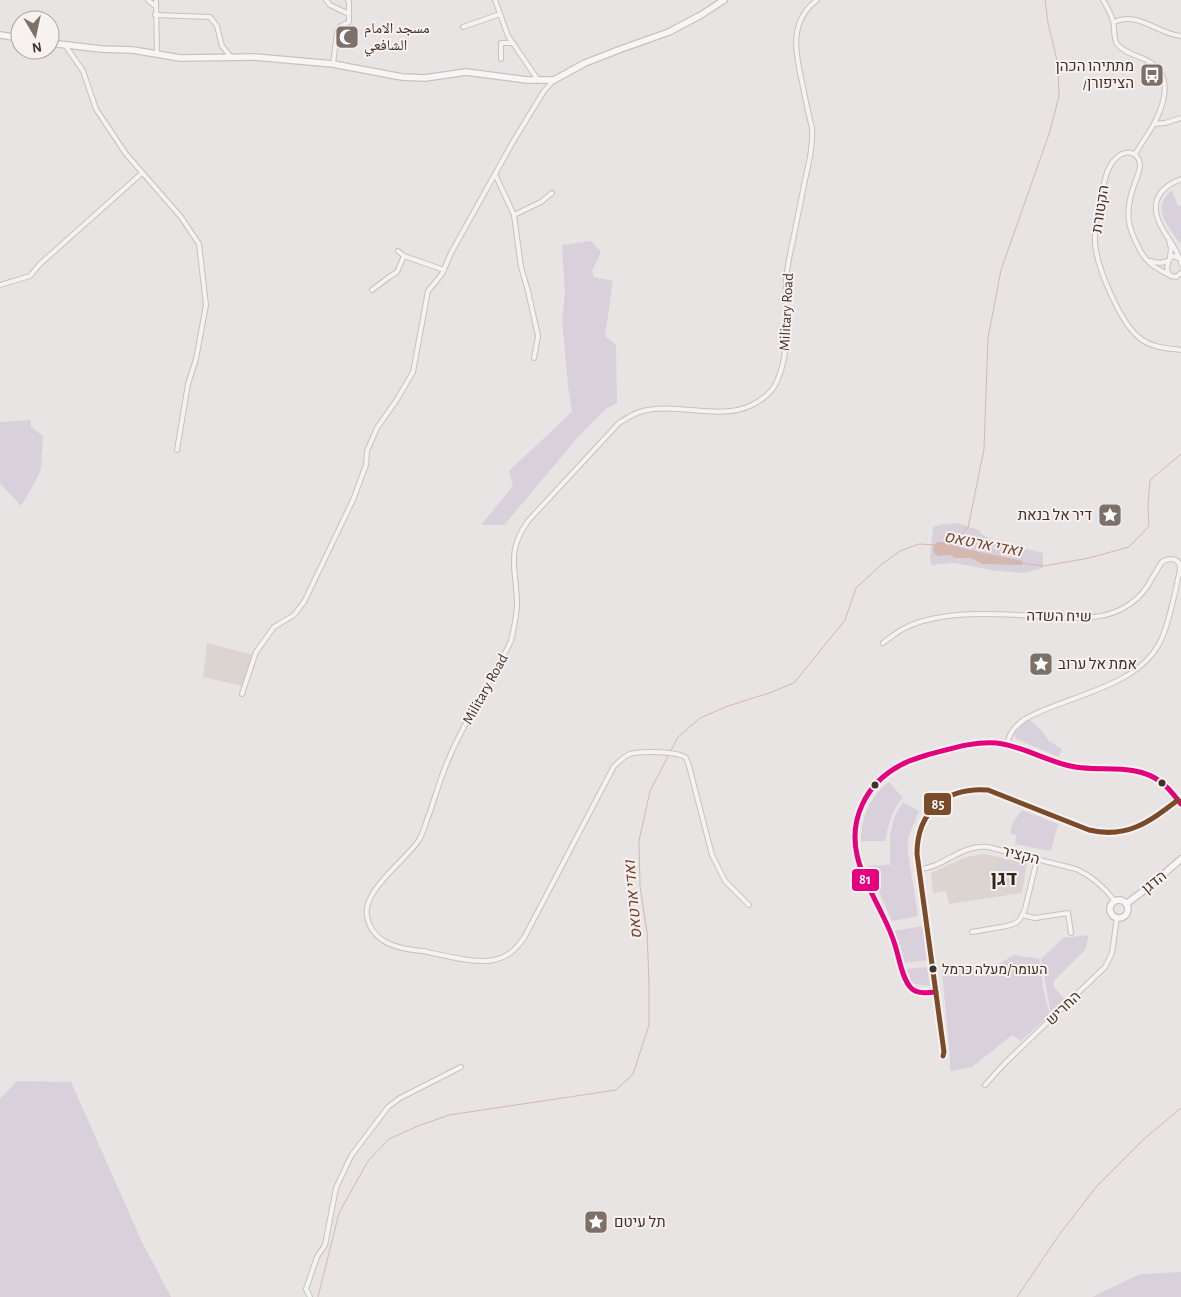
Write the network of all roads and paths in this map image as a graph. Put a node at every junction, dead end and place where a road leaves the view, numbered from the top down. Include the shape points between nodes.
1 (148, 0) edge
2 (156, 0) edge
3 (326, 0) edge
4 (348, 0) edge
5 (355, 0) edge
6 (494, 0) edge
7 (724, 0) edge
8 (817, 0) edge
9 (1103, 0) edge
10 (349, 6) junction
11 (156, 7) junction
12 (349, 14) junction
13 (500, 14) junction
14 (155, 15) junction
15 (1114, 22) junction
16 (464, 27) dead end
17 (1181, 36) edge
18 (513, 43) junction
19 (60, 44) edge
20 (65, 45) junction
21 (157, 54) junction
22 (230, 57) junction
23 (501, 59) dead end
24 (333, 64) junction
25 (538, 80) junction
26 (554, 80) junction
27 (1181, 118) edge
28 (1154, 124) junction
29 (1135, 154) junction
30 (142, 173) junction
31 (495, 174) junction
32 (1181, 180) edge
33 (552, 193) dead end
34 (514, 215) junction
35 (1166, 235) junction
36 (398, 251) dead end
37 (404, 256) junction
38 (1144, 257) junction
39 (1170, 259) junction
40 (1180, 261) edge
41 (444, 270) junction
42 (1181, 273) edge
43 (1171, 276) junction
44 (0, 285) edge
45 (372, 290) dead end
46 (1181, 350) edge
47 (534, 358) dead end
48 (177, 450) dead end
49 (883, 643) dead end
50 (242, 694) dead end
51 (1007, 745) junction
52 (1178, 800) junction
53 (1181, 804) edge
54 (1037, 859) junction
55 (1181, 859) edge
56 (919, 869) junction
57 (1115, 901) junction
58 (1126, 904) junction
59 (749, 905) dead end
60 (1023, 915) junction
61 (1118, 917) junction
62 (972, 932) dead end
63 (1071, 933) dead end
64 (936, 992) junction
65 (943, 1056) dead end
66 (461, 1067) dead end
67 (985, 1086) dead end
68 (310, 1297) edge

1 - 11 street
2 - 11 street
3 - 12 street
4 - 10 street
5 - 10 street
6 - 13 street
7 - 26 street via 669,32 585,63
8 - 59 street, Military Road via 802,18 796,38 797,60 812,137 786,279 786,342 778,381 762,399 743,408 721,411 654,409 629,416 528,521 520,532 514,553 516,602 511,640 449,756 420,838 375,888 366,914 374,933 396,947 487,961 511,953 524,938 614,766 630,754 652,752 686,758 712,855 725,881
9 - 15 street
10 - 12 street
11 - 14 street
12 - 24 street via 349,22 337,32
13 - 16 street
13 - 18 street
14 - 21 street
14 - 22 street via 210,17
15 - 17 street via 1141,21
15 - 28 street via 1117,44 1153,63 1162,72 1165,92 1161,112
18 - 23 street via 501,43
18 - 25 street
19 - 20 street
20 - 21 street
20 - 30 street via 83,72 96,109
21 - 22 street via 180,58
22 - 24 street
24 - 25 street via 402,78 466,72
25 - 26 street
26 - 31 street via 544,91
27 - 28 street
28 - 29 street
29 - 38 street, הקטורת via 1140,165 1129,204 1128,223
29 - 46 street, הקטורת via 1120,155 1107,172 1096,224 1097,259 1118,309 1135,334 1154,346
30 - 44 street via 30,276
30 - 48 street via 181,217 199,244 206,305
31 - 34 street
31 - 41 street
32 - 35 street via 1166,187 1157,199 1156,213
33 - 34 street
34 - 47 street via 521,267 538,336
35 - 39 street via 1171,248
35 - 40 street
36 - 37 street
37 - 41 street
37 - 45 street via 397,272
38 - 39 street via 1155,263
38 - 43 street, הקטורת
39 - 40 street via 1176,256
39 - 43 street via 1167,269
41 - 50 street via 428,291 413,372 377,428 353,500 304,602 294,615 274,627 256,652
42 - 43 street
49 - 51 street, שיח השדה via 913,624 960,615 1085,618 1108,615 1130,605 1162,562 1178,561 1180,570 1164,632 1148,660 1120,679 1025,718 1016,725
51 - 52 street via 1071,766 1143,772 1160,780
51 - 64 street via 963,745 900,765 877,782 862,803 858,816 855,836 857,857 890,932 906,982 918,992
52 - 53 street
52 - 56 street via 1139,826 1106,833 1081,827 988,790 965,791 943,800 926,817 917,840
54 - 56 street, הקציר via 979,846
54 - 57 street, הקציר via 1087,874
54 - 60 street
55 - 58 street, הדגן
56 - 64 street
57 - 58 street via 1122,900
57 - 61 street via 1110,910
58 - 61 street via 1127,913
60 - 62 street via 1011,925
60 - 63 street via 1035,918 1068,913
61 - 67 street, החריש via 1112,953 1103,969
64 - 65 street
66 - 68 street via 388,1107 351,1156 336,1188 325,1245 317,1257 306,1289

